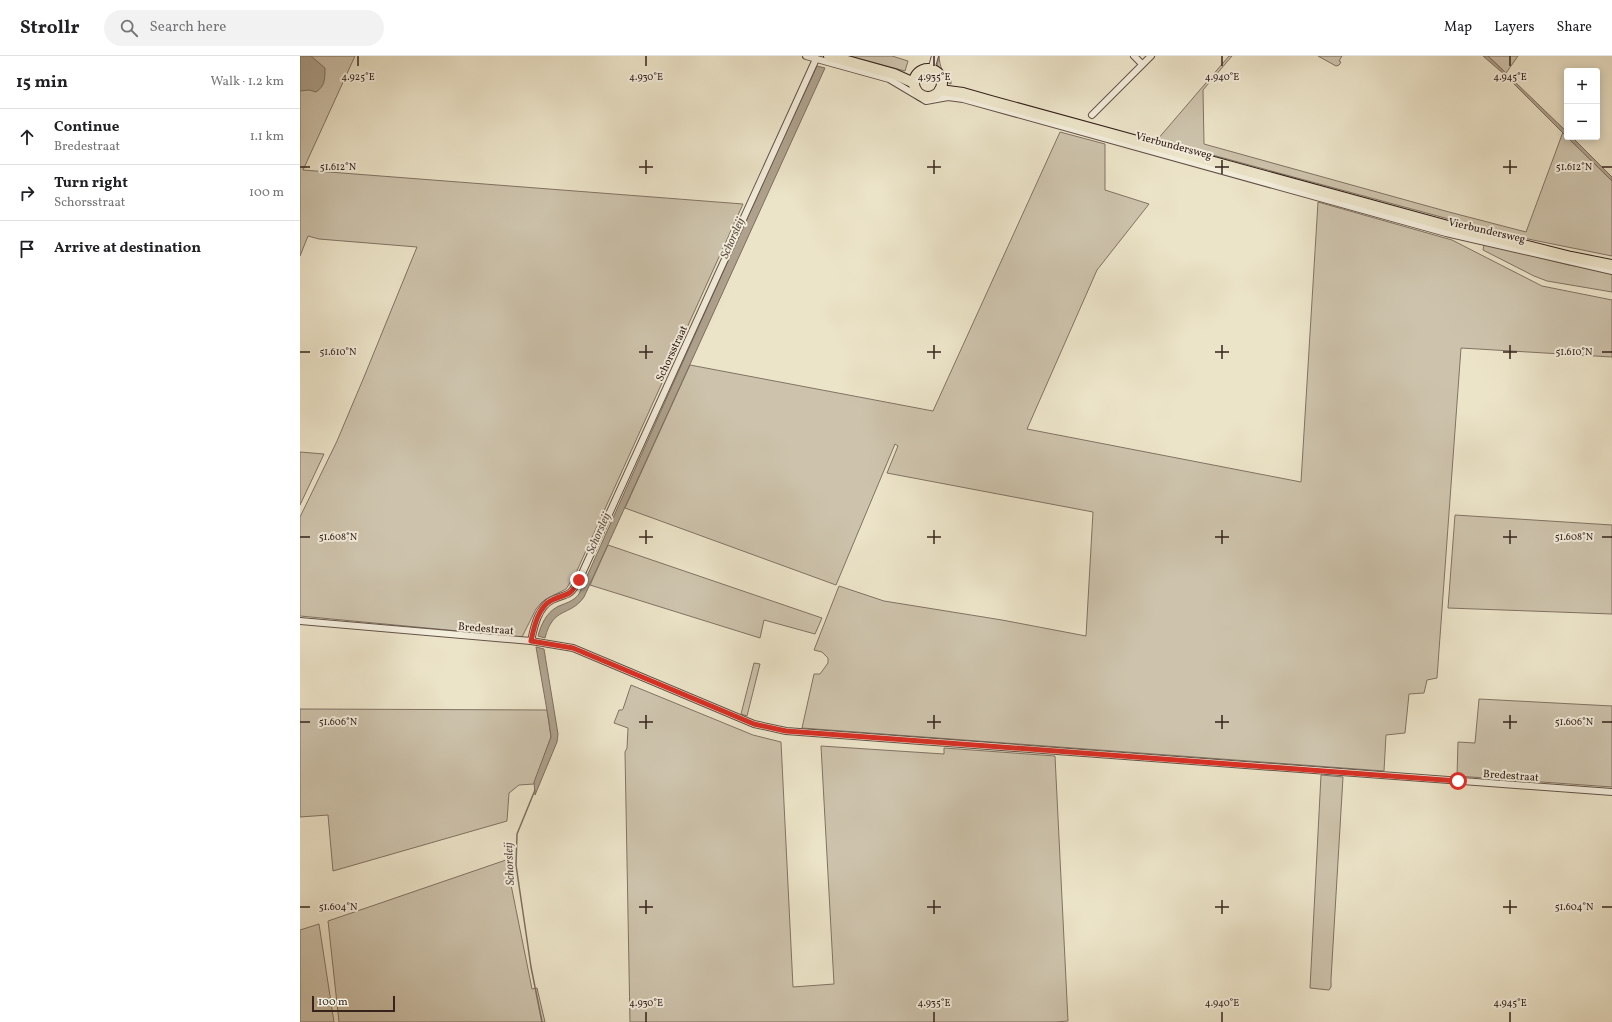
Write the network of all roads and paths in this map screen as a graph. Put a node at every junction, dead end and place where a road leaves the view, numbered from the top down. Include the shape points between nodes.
1 (806, 56) edge
2 (829, 56) edge
3 (935, 56) edge
4 (1134, 56) edge
5 (1150, 56) edge
6 (816, 59) junction
7 (1142, 64) junction
8 (931, 70) junction
9 (916, 79) junction
10 (941, 87) junction
11 (990, 104) junction
12 (1092, 115) dead end
13 (1479, 238) junction
14 (1612, 264) edge
15 (1612, 271) edge
16 (300, 621) edge
17 (531, 641) junction
18 (1612, 792) edge

1 - 6 street, Vierbundersweg
2 - 9 main road
3 - 8 street
4 - 7 street
5 - 7 street
6 - 11 street, Vierbundersweg via 889,79 926,102 948,97
6 - 17 street, Schorsstraat via 579,580 568,595 551,600 544,608 536,621
7 - 12 street
8 - 9 main road via 924,70
8 - 10 main road via 939,75
9 - 10 main road via 917,91 924,96 933,96
10 - 11 main road, Vierbundersweg
11 - 13 main road, Vierbundersweg
13 - 14 main road, Vierbundersweg
13 - 15 street, Vierbundersweg
16 - 17 street, Bredestraat
17 - 18 street, Bredestraat via 573,648 754,724 786,731

